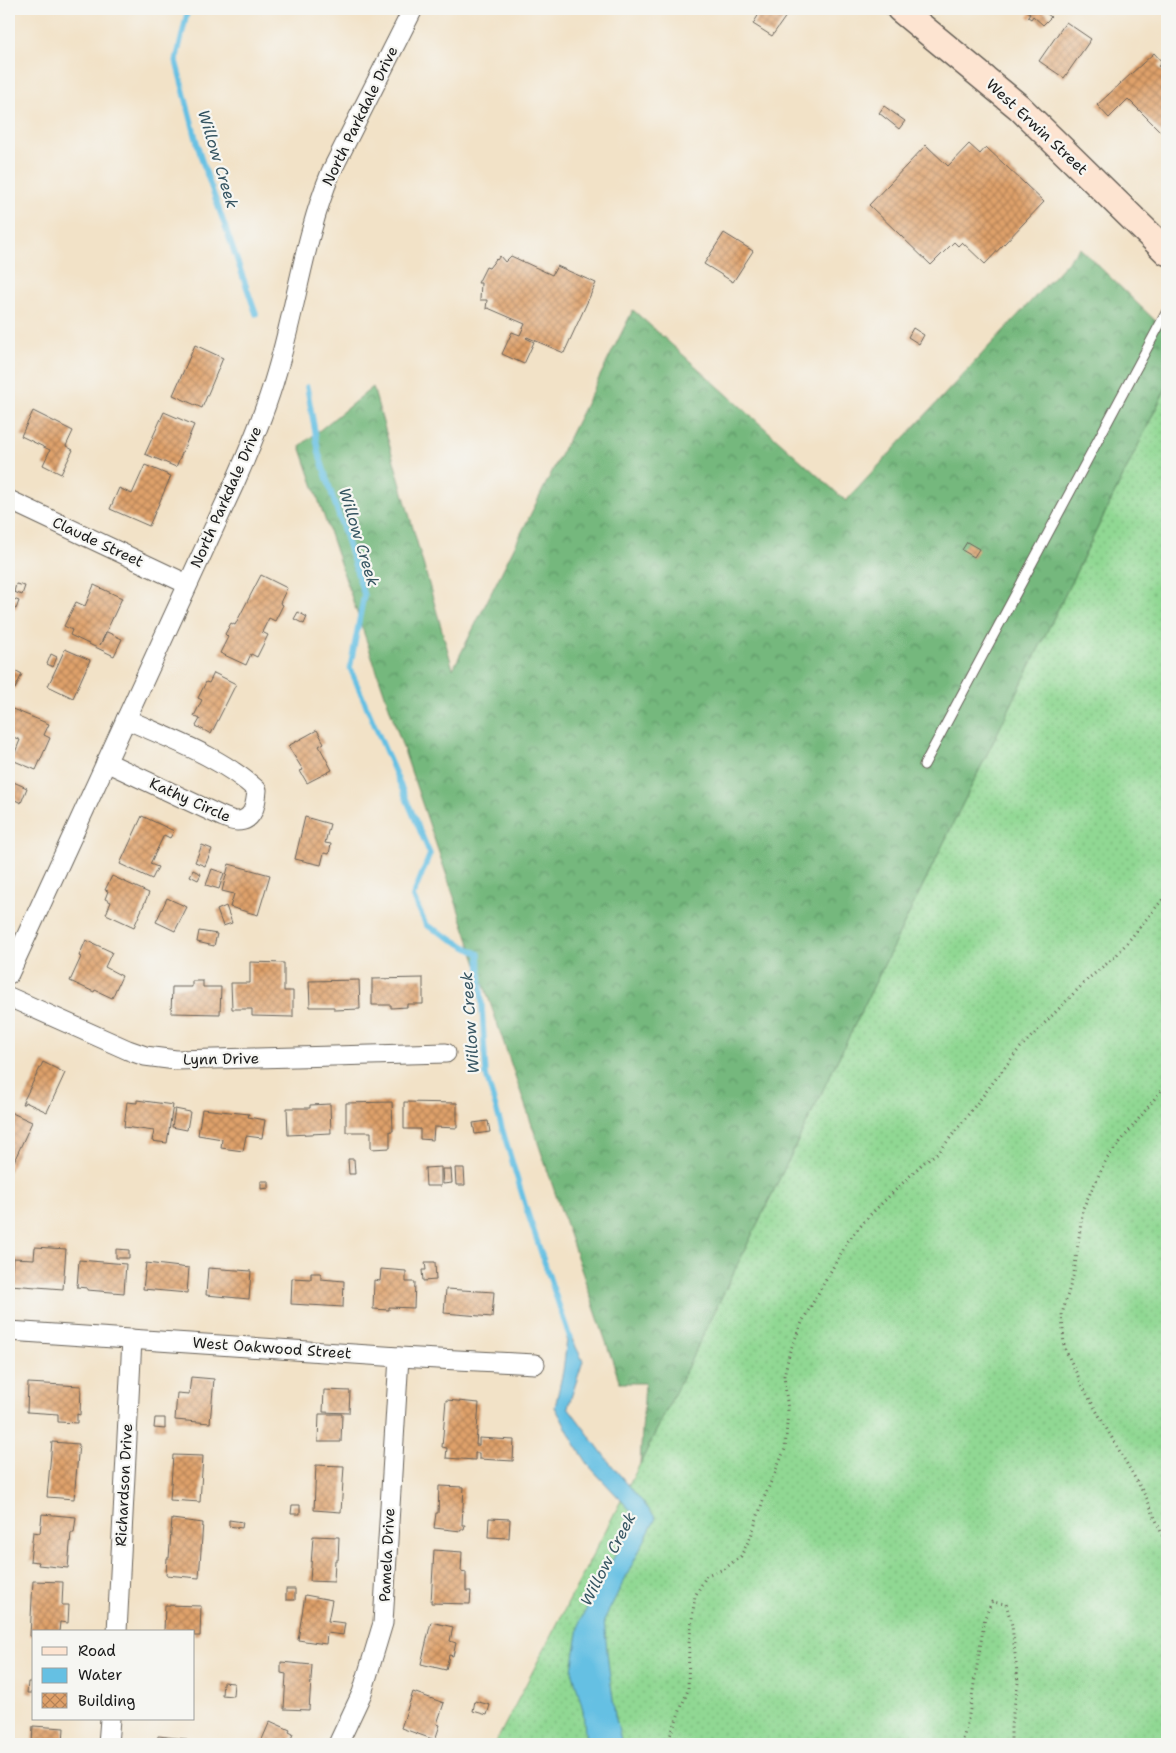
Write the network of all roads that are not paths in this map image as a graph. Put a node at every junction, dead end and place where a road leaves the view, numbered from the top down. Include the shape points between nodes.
1 (413, 9) edge
2 (900, 9) edge
3 (1167, 252) edge
4 (1167, 311) edge
5 (9, 500) edge
6 (187, 584) junction
7 (126, 718) junction
8 (106, 762) junction
9 (924, 765) dead end
10 (9, 974) edge
11 (9, 997) edge
12 (446, 1053) dead end
13 (9, 1331) edge
14 (132, 1339) junction
15 (399, 1357) junction
16 (535, 1364) dead end
17 (117, 1630) edge
18 (110, 1720) edge
19 (108, 1744) edge
20 (338, 1744) edge

1 - 6 street, North Parkdale Drive via 331,172 306,245 278,369 262,416
2 - 3 main road, West Erwin Street via 1019,106
4 - 9 lane
5 - 6 street, Claude Street
6 - 7 street, North Parkdale Drive
7 - 8 street, North Parkdale Drive
7 - 8 street, Kathy Circle via 226,765 242,776 257,790 252,814 237,821 221,816
8 - 10 street, North Parkdale Drive
11 - 12 street, Lynn Drive via 108,1042 160,1058
13 - 14 street, West Oakwood Street
14 - 15 street, West Oakwood Street
14 - 17 street, Richardson Drive
15 - 16 street, West Oakwood Street
15 - 20 street, Pamela Drive via 383,1623 362,1694
18 - 19 street

